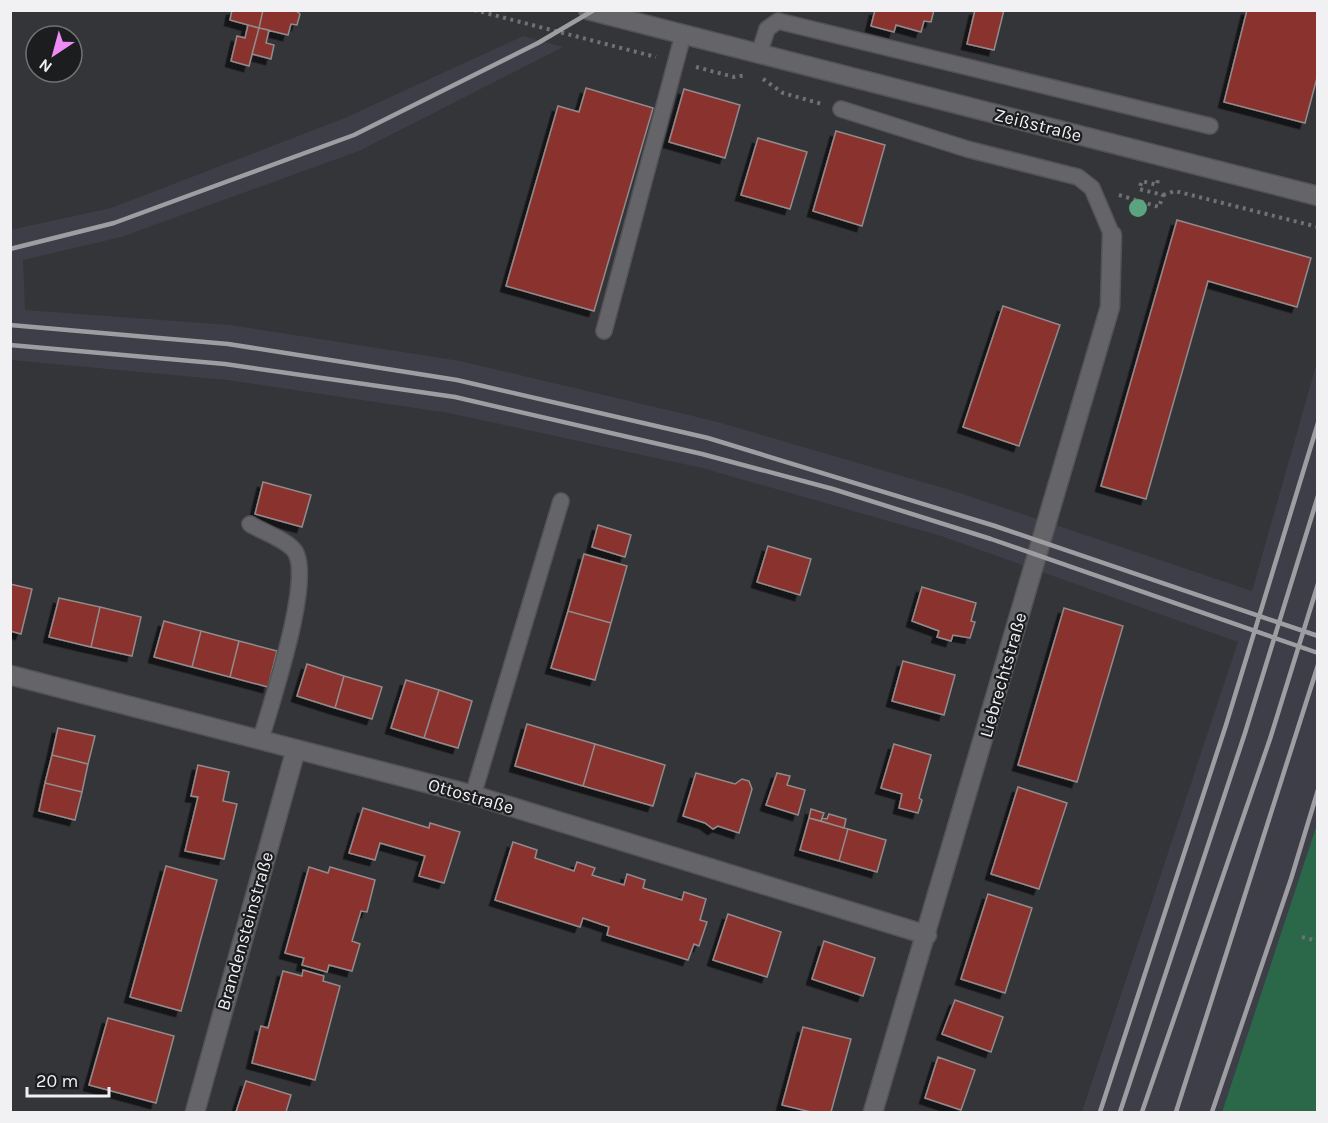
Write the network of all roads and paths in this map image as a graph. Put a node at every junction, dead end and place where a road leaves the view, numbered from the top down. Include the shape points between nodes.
1 (474, 10) edge
2 (588, 10) edge
3 (683, 35) junction
4 (759, 54) junction
5 (676, 62) junction
6 (755, 74) junction
7 (775, 79) dead end
8 (841, 109) joint
9 (1210, 126) dead end
10 (1157, 185) dead end
11 (1092, 188) junction
12 (1163, 195) junction
13 (1317, 196) edge
14 (1317, 227) edge
15 (1112, 235) joint
16 (604, 331) dead end
17 (561, 501) dead end
18 (250, 524) dead end
19 (10, 675) edge
20 (261, 739) junction
21 (296, 749) junction
22 (473, 795) junction
23 (927, 935) junction
24 (1302, 937) dead end
25 (1317, 941) edge
26 (195, 1113) edge
27 (873, 1113) edge

1 - 5 path
2 - 3 street, Zeißstraße
3 - 4 street, Zeißstraße
3 - 5 lane
4 - 9 lane via 767,29 778,21
4 - 13 street, Zeißstraße
5 - 6 path via 734,77
5 - 16 lane
6 - 7 path
6 - 8 path via 783,93
8 - 11 lane via 967,149 1078,177
10 - 12 path via 1142,181 1140,189
11 - 12 path via 1160,207
11 - 15 lane
12 - 14 path via 1175,191
15 - 23 street, Liebrechtstraße via 1110,307
17 - 22 lane
18 - 20 lane via 294,550 301,562 297,607
19 - 20 street, Ottostraße
20 - 21 street, Ottostraße
21 - 22 street, Ottostraße
21 - 26 street, Brandensteinstraße
22 - 23 street, Ottostraße
23 - 27 street, Liebrechtstraße
24 - 25 path

